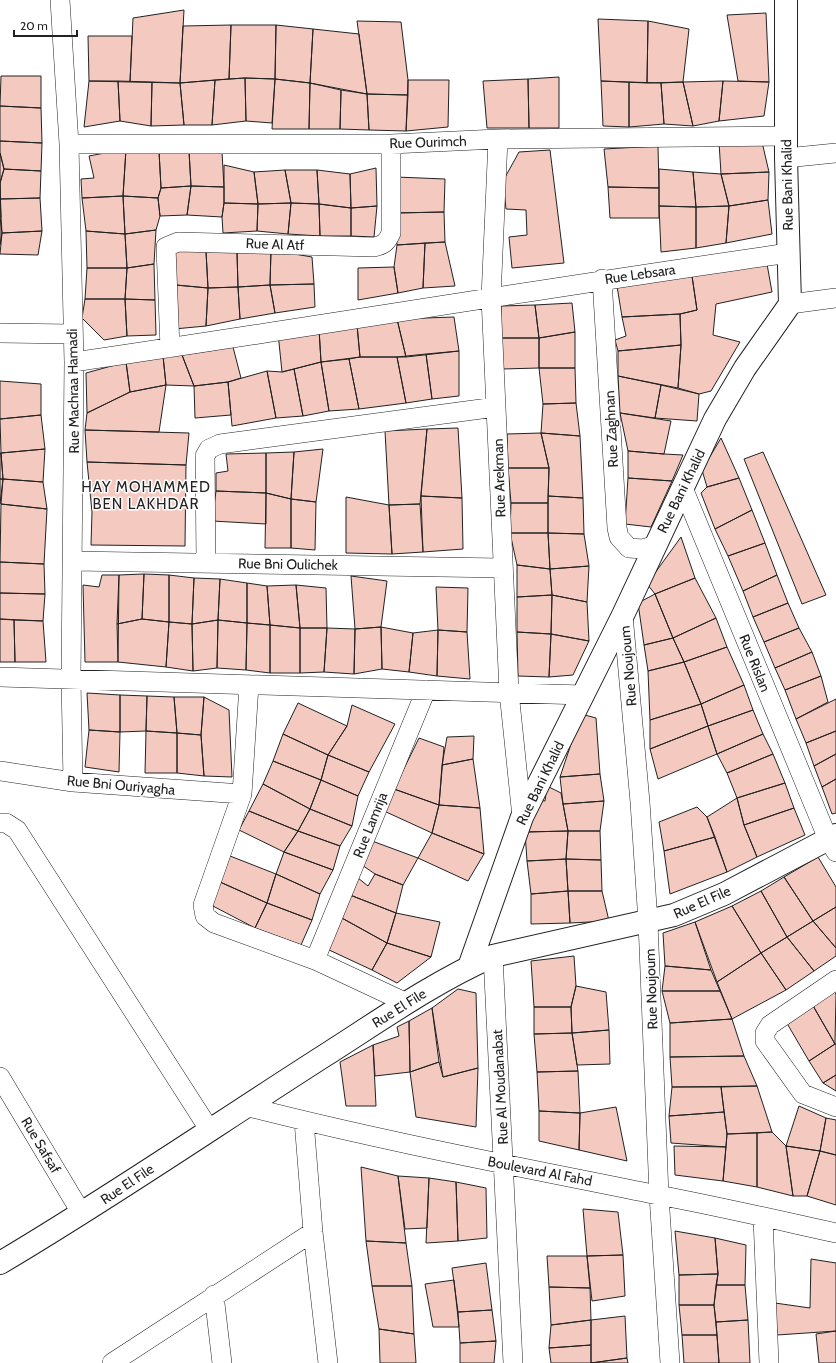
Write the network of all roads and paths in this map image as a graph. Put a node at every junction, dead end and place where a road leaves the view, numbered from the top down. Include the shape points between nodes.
1 (60, 0) edge
2 (786, 0) edge
3 (786, 136) junction
4 (498, 139) junction
5 (69, 144) junction
6 (391, 144) junction
7 (836, 153) edge
8 (786, 158) junction
9 (789, 253) junction
10 (602, 279) junction
11 (491, 298) junction
12 (836, 298) edge
13 (790, 304) junction
14 (0, 333) edge
15 (72, 334) junction
16 (170, 348) junction
17 (74, 362) junction
18 (496, 407) junction
19 (683, 488) junction
20 (655, 545) junction
21 (73, 561) junction
22 (206, 562) junction
23 (502, 568) junction
24 (623, 615) junction
25 (0, 677) edge
26 (71, 679) junction
27 (249, 685) junction
28 (426, 690) junction
29 (509, 692) junction
30 (583, 695) junction
31 (0, 771) edge
32 (73, 782) junction
33 (242, 794) junction
34 (522, 817) junction
35 (0, 823) edge
36 (833, 842) edge
37 (648, 922) junction
38 (493, 956) junction
39 (315, 960) junction
40 (469, 966) junction
41 (836, 980) edge
42 (407, 1003) junction
43 (0, 1077) edge
44 (245, 1106) junction
45 (836, 1107) edge
46 (304, 1121) junction
47 (209, 1129) junction
48 (504, 1164) junction
49 (660, 1195) junction
50 (82, 1214) junction
51 (764, 1218) junction
52 (313, 1232) junction
53 (836, 1233) edge
54 (0, 1263) edge
55 (214, 1295) junction
56 (115, 1362) edge
57 (222, 1363) edge
58 (328, 1363) edge
59 (513, 1363) edge
60 (670, 1363) edge
61 (769, 1363) edge

1 - 5 street, Rue Machraa Hamadi
2 - 3 street, Rue Bani Khalid
3 - 4 street, Rue Ourimch
3 - 8 street, Rue Bani Khalid
4 - 6 street, Rue Ourimch
4 - 11 street, Rue Arekman
5 - 6 street, Rue Ourimch
5 - 15 street, Rue Machraa Hamadi
6 - 16 street, Rue Al Atf via 391,233 388,241 382,245 374,247 178,242 166,247
7 - 8 street
8 - 9 street, Rue Bani Khalid
9 - 10 street, Rue Lebsara
9 - 13 street, Rue Bani Khalid
10 - 11 street, Rue Lebsara
10 - 20 street, Rue Zaghnan via 617,528 619,537 629,548 643,549
11 - 16 street, Rue Lebsara
11 - 18 street, Rue Arekman
12 - 13 street
13 - 19 street, Rue Bani Khalid via 741,374 715,419
14 - 15 street
15 - 17 street, Rue Machraa Hamadi
16 - 17 street, Rue Lebsara
17 - 21 street, Rue Machraa Hamadi
18 - 22 street via 220,444 209,449 205,456
18 - 23 street, Rue Arekman
19 - 20 street, Rue Bani Khalid
19 - 36 street, Rue Rislan
20 - 24 street, Rue Bani Khalid
21 - 22 street, Rue Bni Oulichek
21 - 26 street, Rue Machraa Hamadi
22 - 23 street, Rue Bni Oulichek
23 - 29 street, Rue Arekman
24 - 30 street, Rue Bani Khalid
24 - 37 street, Rue Noujoum
25 - 26 street
26 - 27 street
26 - 32 street, Rue Machraa Hamadi
27 - 28 street
27 - 33 street
28 - 29 street
28 - 39 street, Rue Lamrija
29 - 30 street
29 - 34 street, Rue Arekman
30 - 34 street, Rue Bani Khalid
31 - 32 street, Rue Bni Ouriyagha
32 - 33 street, Rue Bni Ouriyagha
33 - 39 street via 203,905 205,916 214,923
34 - 40 street, Rue Bani Khalid
35 - 47 street via 6,823 17,830
36 - 37 street, Rue El File via 674,916
37 - 38 street, Rue El File
37 - 49 street, Rue Noujoum
38 - 40 street, Rue El File
38 - 48 street, Rue Al Moudanabat
39 - 42 street
40 - 42 street, Rue El File
41 - 45 street via 770,1024 764,1041 798,1089 813,1099
42 - 44 street, Rue El File
43 - 50 street, Rue Safsaf
44 - 46 street, Boulevard Al Fahd
44 - 47 street, Rue El File
46 - 48 street, Boulevard Al Fahd
46 - 52 street
47 - 50 street, Rue El File
48 - 49 street, Boulevard Al Fahd
48 - 59 street, Rue Al Moudanabat
49 - 51 street, Boulevard Al Fahd
49 - 60 street, Rue Noujoum
50 - 54 street, Rue El File
51 - 53 street, Boulevard Al Fahd
51 - 61 street
52 - 55 street
52 - 58 street
55 - 56 street
55 - 57 street

